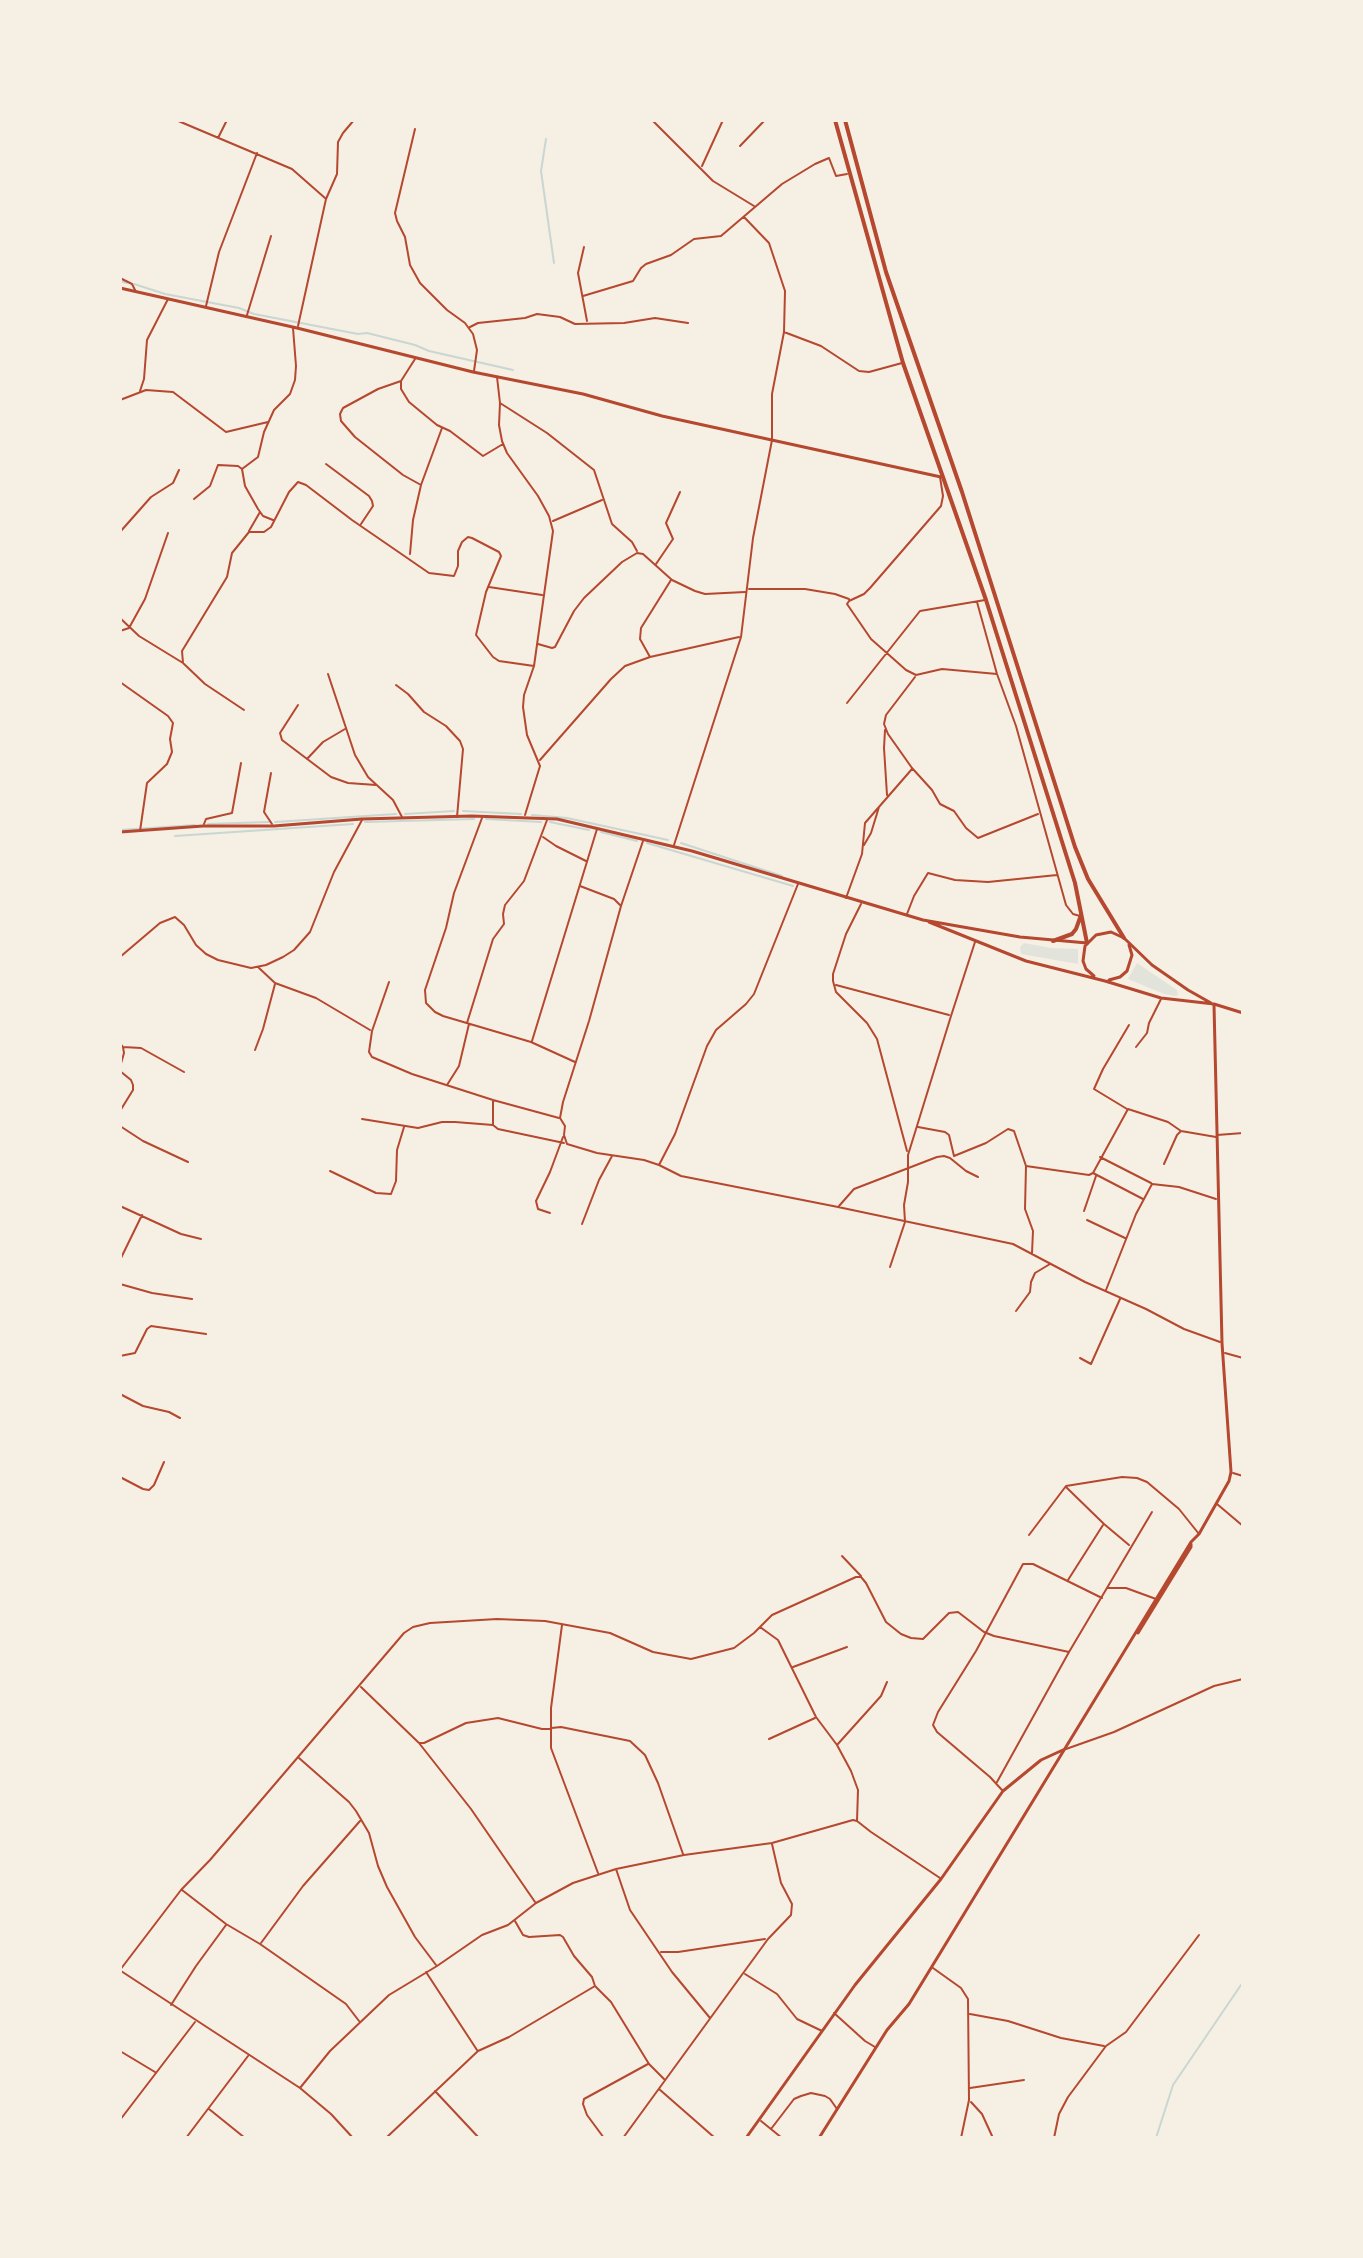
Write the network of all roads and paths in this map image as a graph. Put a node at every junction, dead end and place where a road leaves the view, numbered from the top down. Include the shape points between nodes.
1 (227, 120) edge
2 (354, 120) edge
3 (652, 120) edge
4 (723, 120) edge
5 (765, 120) edge
6 (835, 120) edge
7 (845, 120) edge
8 (179, 121) edge
9 (415, 129) dead end
10 (218, 139) junction
11 (740, 146) dead end
12 (257, 153) junction
13 (701, 169) junction
14 (848, 174) junction
15 (326, 199) junction
16 (755, 207) junction
17 (744, 217) junction
18 (271, 236) dead end
19 (584, 247) dead end
20 (120, 278) edge
21 (120, 288) edge
22 (137, 293) junction
23 (583, 296) junction
24 (168, 298) junction
25 (206, 307) junction
26 (247, 316) junction
27 (588, 323) junction
28 (688, 323) dead end
29 (295, 327) junction
30 (469, 328) junction
31 (784, 332) junction
32 (416, 358) junction
33 (903, 363) junction
34 (473, 372) junction
35 (497, 375) junction
36 (401, 381) junction
37 (140, 392) junction
38 (120, 400) edge
39 (500, 403) junction
40 (268, 422) junction
41 (442, 427) junction
42 (772, 440) junction
43 (503, 444) junction
44 (326, 464) dead end
45 (242, 469) junction
46 (179, 470) dead end
47 (942, 477) junction
48 (421, 485) junction
49 (680, 492) dead end
50 (194, 499) dead end
51 (603, 499) junction
52 (260, 512) junction
53 (275, 521) junction
54 (551, 522) junction
55 (361, 525) junction
56 (120, 532) edge
57 (249, 532) junction
58 (168, 533) dead end
59 (637, 553) junction
60 (410, 554) dead end
61 (656, 564) junction
62 (672, 580) junction
63 (488, 587) junction
64 (747, 591) junction
65 (543, 595) junction
66 (850, 600) junction
67 (986, 600) junction
68 (977, 602) junction
69 (120, 618) edge
70 (129, 628) junction
71 (120, 631) edge
72 (741, 637) junction
73 (537, 644) junction
74 (888, 652) junction
75 (650, 657) junction
76 (183, 663) junction
77 (534, 666) junction
78 (328, 674) dead end
79 (997, 674) junction
80 (916, 675) junction
81 (120, 682) edge
82 (396, 685) dead end
83 (847, 703) dead end
84 (298, 705) dead end
85 (244, 710) dead end
86 (346, 728) junction
87 (885, 729) junction
88 (307, 760) junction
89 (539, 762) junction
90 (241, 763) dead end
91 (912, 768) junction
92 (271, 773) dead end
93 (377, 785) junction
94 (887, 797) junction
95 (880, 806) junction
96 (1039, 814) junction
97 (457, 817) junction
98 (482, 817) junction
99 (402, 818) junction
100 (524, 818) junction
101 (362, 819) junction
102 (548, 819) junction
103 (203, 826) junction
104 (274, 826) junction
105 (597, 829) junction
106 (140, 831) junction
107 (120, 832) edge
108 (542, 835) junction
109 (643, 839) junction
110 (674, 846) junction
111 (863, 846) junction
112 (587, 862) junction
113 (1057, 875) junction
114 (798, 883) junction
115 (580, 886) junction
116 (846, 898) junction
117 (1080, 901) junction
118 (862, 903) junction
119 (621, 906) junction
120 (907, 915) junction
121 (1081, 916) junction
122 (923, 920) junction
123 (1053, 941) junction
124 (1126, 941) junction
125 (975, 942) junction
126 (1087, 943) junction
127 (120, 957) edge
128 (258, 967) junction
129 (1098, 979) junction
130 (1105, 981) junction
131 (389, 982) dead end
132 (275, 983) junction
133 (834, 985) junction
134 (1161, 998) junction
135 (1214, 1004) junction
136 (1243, 1013) edge
137 (951, 1016) junction
138 (468, 1023) junction
139 (1129, 1025) dead end
140 (372, 1031) junction
141 (531, 1042) junction
142 (120, 1043) edge
143 (123, 1047) junction
144 (1136, 1047) dead end
145 (255, 1050) dead end
146 (575, 1062) junction
147 (120, 1069) edge
148 (184, 1072) dead end
149 (447, 1085) junction
150 (493, 1100) junction
151 (1128, 1109) junction
152 (120, 1111) edge
153 (560, 1118) junction
154 (362, 1119) dead end
155 (493, 1125) junction
156 (120, 1126) edge
157 (404, 1127) junction
158 (916, 1127) junction
159 (1181, 1131) junction
160 (1243, 1133) edge
161 (564, 1135) junction
162 (1217, 1136) junction
163 (560, 1142) junction
164 (567, 1144) junction
165 (613, 1155) junction
166 (908, 1155) junction
167 (954, 1156) junction
168 (1100, 1157) junction
169 (955, 1161) junction
170 (188, 1162) dead end
171 (1164, 1164) dead end
172 (659, 1165) junction
173 (1026, 1166) junction
174 (909, 1167) junction
175 (330, 1171) dead end
176 (1095, 1174) junction
177 (978, 1177) dead end
178 (1152, 1184) junction
179 (1217, 1199) junction
180 (1144, 1200) junction
181 (120, 1206) edge
182 (838, 1207) junction
183 (1084, 1211) dead end
184 (550, 1213) dead end
185 (142, 1215) junction
186 (1087, 1220) dead end
187 (905, 1222) junction
188 (582, 1224) dead end
189 (1126, 1238) junction
190 (201, 1239) dead end
191 (1032, 1254) junction
192 (120, 1260) edge
193 (1051, 1264) junction
194 (890, 1267) dead end
195 (120, 1284) edge
196 (1106, 1291) junction
197 (1121, 1298) junction
198 (192, 1299) dead end
199 (1016, 1311) dead end
200 (206, 1334) dead end
201 (1222, 1343) junction
202 (1223, 1352) junction
203 (120, 1356) edge
204 (1080, 1358) dead end
205 (1243, 1358) edge
206 (120, 1394) edge
207 (180, 1418) dead end
208 (164, 1462) dead end
209 (1231, 1472) junction
210 (1243, 1476) edge
211 (120, 1477) edge
212 (1066, 1486) junction
213 (1217, 1503) junction
214 (1152, 1512) dead end
215 (1104, 1524) junction
216 (1243, 1526) edge
217 (1199, 1534) junction
218 (1029, 1535) dead end
219 (1191, 1542) junction
220 (1131, 1547) junction
221 (842, 1556) dead end
222 (861, 1577) junction
223 (1068, 1580) junction
224 (1107, 1589) junction
225 (1102, 1598) junction
226 (1156, 1599) junction
227 (563, 1624) junction
228 (760, 1627) junction
229 (984, 1632) junction
230 (1135, 1634) junction
231 (847, 1647) dead end
232 (1069, 1652) junction
233 (793, 1667) junction
234 (1243, 1679) edge
235 (887, 1682) dead end
236 (360, 1686) junction
237 (816, 1717) junction
238 (550, 1728) junction
239 (769, 1739) dead end
240 (419, 1743) junction
241 (837, 1745) junction
242 (1066, 1749) junction
243 (298, 1758) junction
244 (997, 1783) junction
245 (1003, 1791) junction
246 (361, 1819) junction
247 (857, 1821) junction
248 (772, 1843) junction
249 (684, 1855) junction
250 (616, 1869) junction
251 (598, 1874) junction
252 (941, 1879) junction
253 (181, 1890) junction
254 (536, 1903) junction
255 (515, 1919) junction
256 (226, 1924) junction
257 (1199, 1935) dead end
258 (768, 1939) junction
259 (260, 1944) junction
260 (659, 1952) junction
261 (437, 1966) junction
262 (932, 1967) junction
263 (120, 1970) edge
264 (426, 1972) junction
265 (744, 1973) junction
266 (595, 1986) junction
267 (171, 2005) junction
268 (834, 2013) junction
269 (969, 2014) junction
270 (710, 2019) junction
271 (196, 2021) junction
272 (359, 2021) junction
273 (823, 2032) junction
274 (1106, 2046) junction
275 (876, 2047) junction
276 (120, 2051) edge
277 (478, 2051) junction
278 (249, 2055) junction
279 (649, 2064) junction
280 (156, 2073) junction
281 (665, 2080) junction
282 (1024, 2080) dead end
283 (300, 2088) junction
284 (968, 2088) junction
285 (659, 2089) junction
286 (434, 2091) junction
287 (969, 2100) junction
288 (208, 2108) junction
289 (837, 2110) junction
290 (120, 2120) edge
291 (759, 2120) junction
292 (771, 2129) junction
293 (348, 2133) junction
294 (186, 2138) edge
295 (245, 2138) edge
296 (343, 2138) edge
297 (353, 2138) edge
298 (386, 2138) edge
299 (479, 2138) edge
300 (604, 2138) edge
301 (623, 2138) edge
302 (715, 2138) edge
303 (746, 2138) edge
304 (782, 2138) edge
305 (819, 2138) edge
306 (961, 2138) edge
307 (993, 2138) edge
308 (1054, 2138) edge

1 - 10 street
2 - 15 street via 338,142 337,174
3 - 13 street
4 - 13 street
5 - 11 street
6 - 14 main road
7 - 124 main road via 886,272 1075,847
8 - 10 street
9 - 30 street via 397,221 420,283
10 - 12 street
12 - 15 street via 292,169
12 - 25 street via 219,252
13 - 16 street
14 - 16 street via 836,176 829,158 782,184
14 - 33 main road
15 - 29 street
16 - 17 street
17 - 23 street via 721,236 694,239 646,264 633,281
17 - 31 street via 769,243 778,267 785,291
18 - 26 street
19 - 23 street via 578,273
20 - 22 street
21 - 22 street
22 - 24 street
23 - 27 street
24 - 25 street
24 - 37 street via 147,340
25 - 26 street
26 - 29 street
27 - 28 street via 655,318
27 - 30 street via 537,314
29 - 32 street
29 - 40 street via 295,380
30 - 34 street via 477,350
31 - 33 street via 821,346 859,371
31 - 42 street via 772,394
32 - 34 street
32 - 36 street
33 - 47 main road
34 - 35 street
35 - 39 street
35 - 42 street
36 - 41 street via 409,402
36 - 48 street via 343,408 341,421
37 - 38 street
37 - 40 street via 173,392 226,432
39 - 43 street
39 - 51 street via 590,465
40 - 45 street via 258,457
41 - 43 street via 483,456
41 - 48 street
42 - 47 street
42 - 64 street
43 - 54 street
44 - 55 street via 372,501
45 - 50 street via 218,465 212,483
45 - 52 street
46 - 56 street via 173,483 151,497
47 - 66 street via 941,506 870,588
47 - 67 main road
48 - 60 street
49 - 61 street via 666,523 673,539
51 - 54 street
51 - 59 street via 612,524
52 - 53 street
52 - 57 street
53 - 55 street via 298,482
53 - 57 street via 267,532
54 - 65 street
55 - 63 street via 421,569 452,577 460,546 472,538 501,554
57 - 76 street via 232,553 227,577 183,648
58 - 70 street
59 - 61 street
59 - 73 street via 584,598 555,647
61 - 62 street
62 - 64 street via 702,593
62 - 75 street via 641,628 640,639
63 - 65 street
63 - 77 street via 476,635 499,661
64 - 66 street via 805,589
64 - 72 street
65 - 73 street
66 - 74 street via 848,606 863,630
67 - 68 street
67 - 117 main road
68 - 74 street via 920,611
68 - 79 street
69 - 70 street
70 - 71 street
70 - 76 street
72 - 75 street
72 - 110 street
73 - 77 street
74 - 80 street
74 - 83 street
75 - 89 street via 619,670
76 - 85 street
77 - 89 street via 523,707
78 - 86 street
79 - 80 street via 942,669
79 - 96 street
80 - 87 street via 886,715
81 - 106 street via 173,723 170,759 147,783
82 - 97 street via 460,741
84 - 88 street via 279,736
86 - 88 street
86 - 93 street via 355,755
87 - 91 street
87 - 94 street
88 - 93 street via 338,780
89 - 100 street
90 - 103 street via 232,813 206,819
91 - 94 street
91 - 96 street via 976,838
92 - 104 street via 264,812
93 - 99 street
94 - 95 street
95 - 111 street
95 - 111 street via 865,823
96 - 113 street
97 - 98 street
97 - 99 street
98 - 100 street
98 - 138 street via 425,998 435,1012
99 - 101 street
100 - 102 street
101 - 104 street
101 - 128 street via 310,932 294,950
102 - 105 street
102 - 108 street
103 - 104 street
103 - 106 street
105 - 109 street
105 - 112 street
106 - 107 street
108 - 112 street
108 - 138 street via 524,881 505,905 504,924 493,939
109 - 110 street
109 - 119 street
110 - 114 street
111 - 116 street
112 - 115 street
113 - 120 street via 988,882 928,873
113 - 121 street via 1068,910
114 - 116 street
114 - 172 street via 754,994 716,1030 707,1046
115 - 119 street
115 - 141 street
116 - 118 street
117 - 121 main road
117 - 126 main road
118 - 120 street
118 - 133 street via 838,956
119 - 146 street
120 - 122 street
121 - 123 main road via 1072,934
122 - 123 street
122 - 125 street
123 - 126 street
124 - 126 street via 1103,932
124 - 130 street via 1132,955 1127,971
124 - 135 street via 1152,965
125 - 129 street
125 - 137 street
126 - 129 street via 1083,961
127 - 128 street via 175,917 206,954 238,967
128 - 132 street
129 - 130 street
130 - 134 street
131 - 140 street
132 - 140 street via 316,998
132 - 145 street
133 - 137 street
133 - 166 street via 877,1039
134 - 135 street
134 - 144 street
135 - 136 street
135 - 162 street
137 - 158 street
138 - 141 street
138 - 149 street via 459,1066
139 - 151 street via 1094,1089
140 - 149 street via 372,1057
141 - 146 street
142 - 143 street
143 - 147 street
143 - 148 street via 141,1048
146 - 153 street
147 - 152 street via 133,1090
149 - 150 street
150 - 153 street
150 - 155 street
151 - 159 street
151 - 168 street
153 - 161 street
154 - 157 street
155 - 157 street via 442,1122
155 - 163 street
156 - 170 street
157 - 175 street via 391,1194 376,1193
158 - 166 street
158 - 167 street via 949,1135
159 - 162 street
159 - 171 street
160 - 162 street
161 - 163 street
161 - 164 street
162 - 179 street
163 - 164 street
163 - 184 street via 536,1201 538,1209
164 - 165 street
165 - 172 street
165 - 188 street
166 - 174 street
167 - 169 street
167 - 173 street via 1011,1129
168 - 176 street
168 - 178 street
169 - 174 street via 944,1156
169 - 177 street
172 - 182 street via 681,1176
173 - 176 street
173 - 191 street
174 - 182 street via 854,1189
174 - 187 street
176 - 180 street
176 - 183 street
178 - 179 street
178 - 180 street
179 - 201 street
180 - 189 street
181 - 185 street
182 - 187 street
185 - 190 street
185 - 192 street
186 - 189 street
187 - 191 street via 1002,1241
187 - 194 street
189 - 196 street
191 - 193 street
193 - 196 street
193 - 199 street via 1035,1273 1030,1292
195 - 198 street
196 - 197 street
197 - 201 street
197 - 204 street via 1091,1364
200 - 203 street via 151,1326 135,1353
201 - 202 street
202 - 205 street
202 - 209 street
206 - 207 street
208 - 211 street via 149,1490
209 - 210 street
209 - 213 street
212 - 215 street
212 - 217 street via 1137,1478 1179,1509
212 - 218 street
213 - 216 street
213 - 217 street
214 - 220 street
215 - 220 street
215 - 223 street
217 - 219 street
219 - 226 street
219 - 230 street
220 - 224 street
221 - 222 street
222 - 228 street via 772,1615
222 - 229 street via 886,1622 901,1634 923,1639 954,1611
223 - 225 street
223 - 229 street via 1023,1564
224 - 225 street
224 - 226 street via 1126,1588
225 - 232 street
226 - 230 street
227 - 228 street via 691,1659 734,1648
227 - 236 street via 497,1619 413,1627
227 - 238 street
228 - 233 street via 778,1640
229 - 232 street
229 - 244 street via 933,1725 948,1744
230 - 242 street
231 - 233 street
232 - 244 street
233 - 237 street
234 - 242 street via 1214,1686
235 - 241 street via 881,1696
236 - 240 street
236 - 243 street
237 - 239 street
237 - 241 street
238 - 240 street via 484,1719
238 - 249 street via 621,1738 638,1746 658,1783
238 - 251 street via 551,1748
240 - 254 street
241 - 247 street via 856,1781
242 - 245 street via 1041,1760
242 - 262 street
243 - 246 street
243 - 253 street
244 - 245 street
245 - 252 street
246 - 259 street
246 - 261 street via 387,1887
247 - 248 street
247 - 252 street
248 - 249 street
248 - 258 street via 793,1909
249 - 250 street
250 - 251 street
250 - 260 street via 630,1910
251 - 254 street
252 - 268 street
253 - 256 street
253 - 263 street
254 - 255 street
255 - 261 street
255 - 266 street via 523,1935 563,1937
256 - 259 street
256 - 267 street
257 - 274 street via 1126,2032
258 - 260 street
258 - 265 street
259 - 272 street via 346,2004
260 - 270 street
261 - 264 street
262 - 269 street via 961,1988
262 - 275 street
263 - 267 street
264 - 272 street
264 - 277 street
265 - 270 street
265 - 273 street via 777,1994 805,2025
266 - 277 street
266 - 279 street via 611,2002
267 - 271 street
268 - 273 street
268 - 275 street
269 - 274 street
269 - 284 street
270 - 281 street
271 - 278 street
271 - 280 street
272 - 283 street
273 - 291 street
274 - 308 street via 1068,2097
275 - 289 street
276 - 280 street
277 - 286 street
278 - 283 street
278 - 288 street
279 - 281 street
279 - 300 street via 583,2101
280 - 290 street
281 - 285 street
282 - 284 street
283 - 293 street
284 - 287 street
285 - 301 street
285 - 302 street
286 - 298 street
286 - 299 street
287 - 306 street
287 - 307 street
288 - 294 street
288 - 295 street
289 - 292 street via 830,2099 811,2093 794,2099
289 - 305 street
291 - 292 street
291 - 303 street
292 - 304 street
293 - 296 street
293 - 297 street

